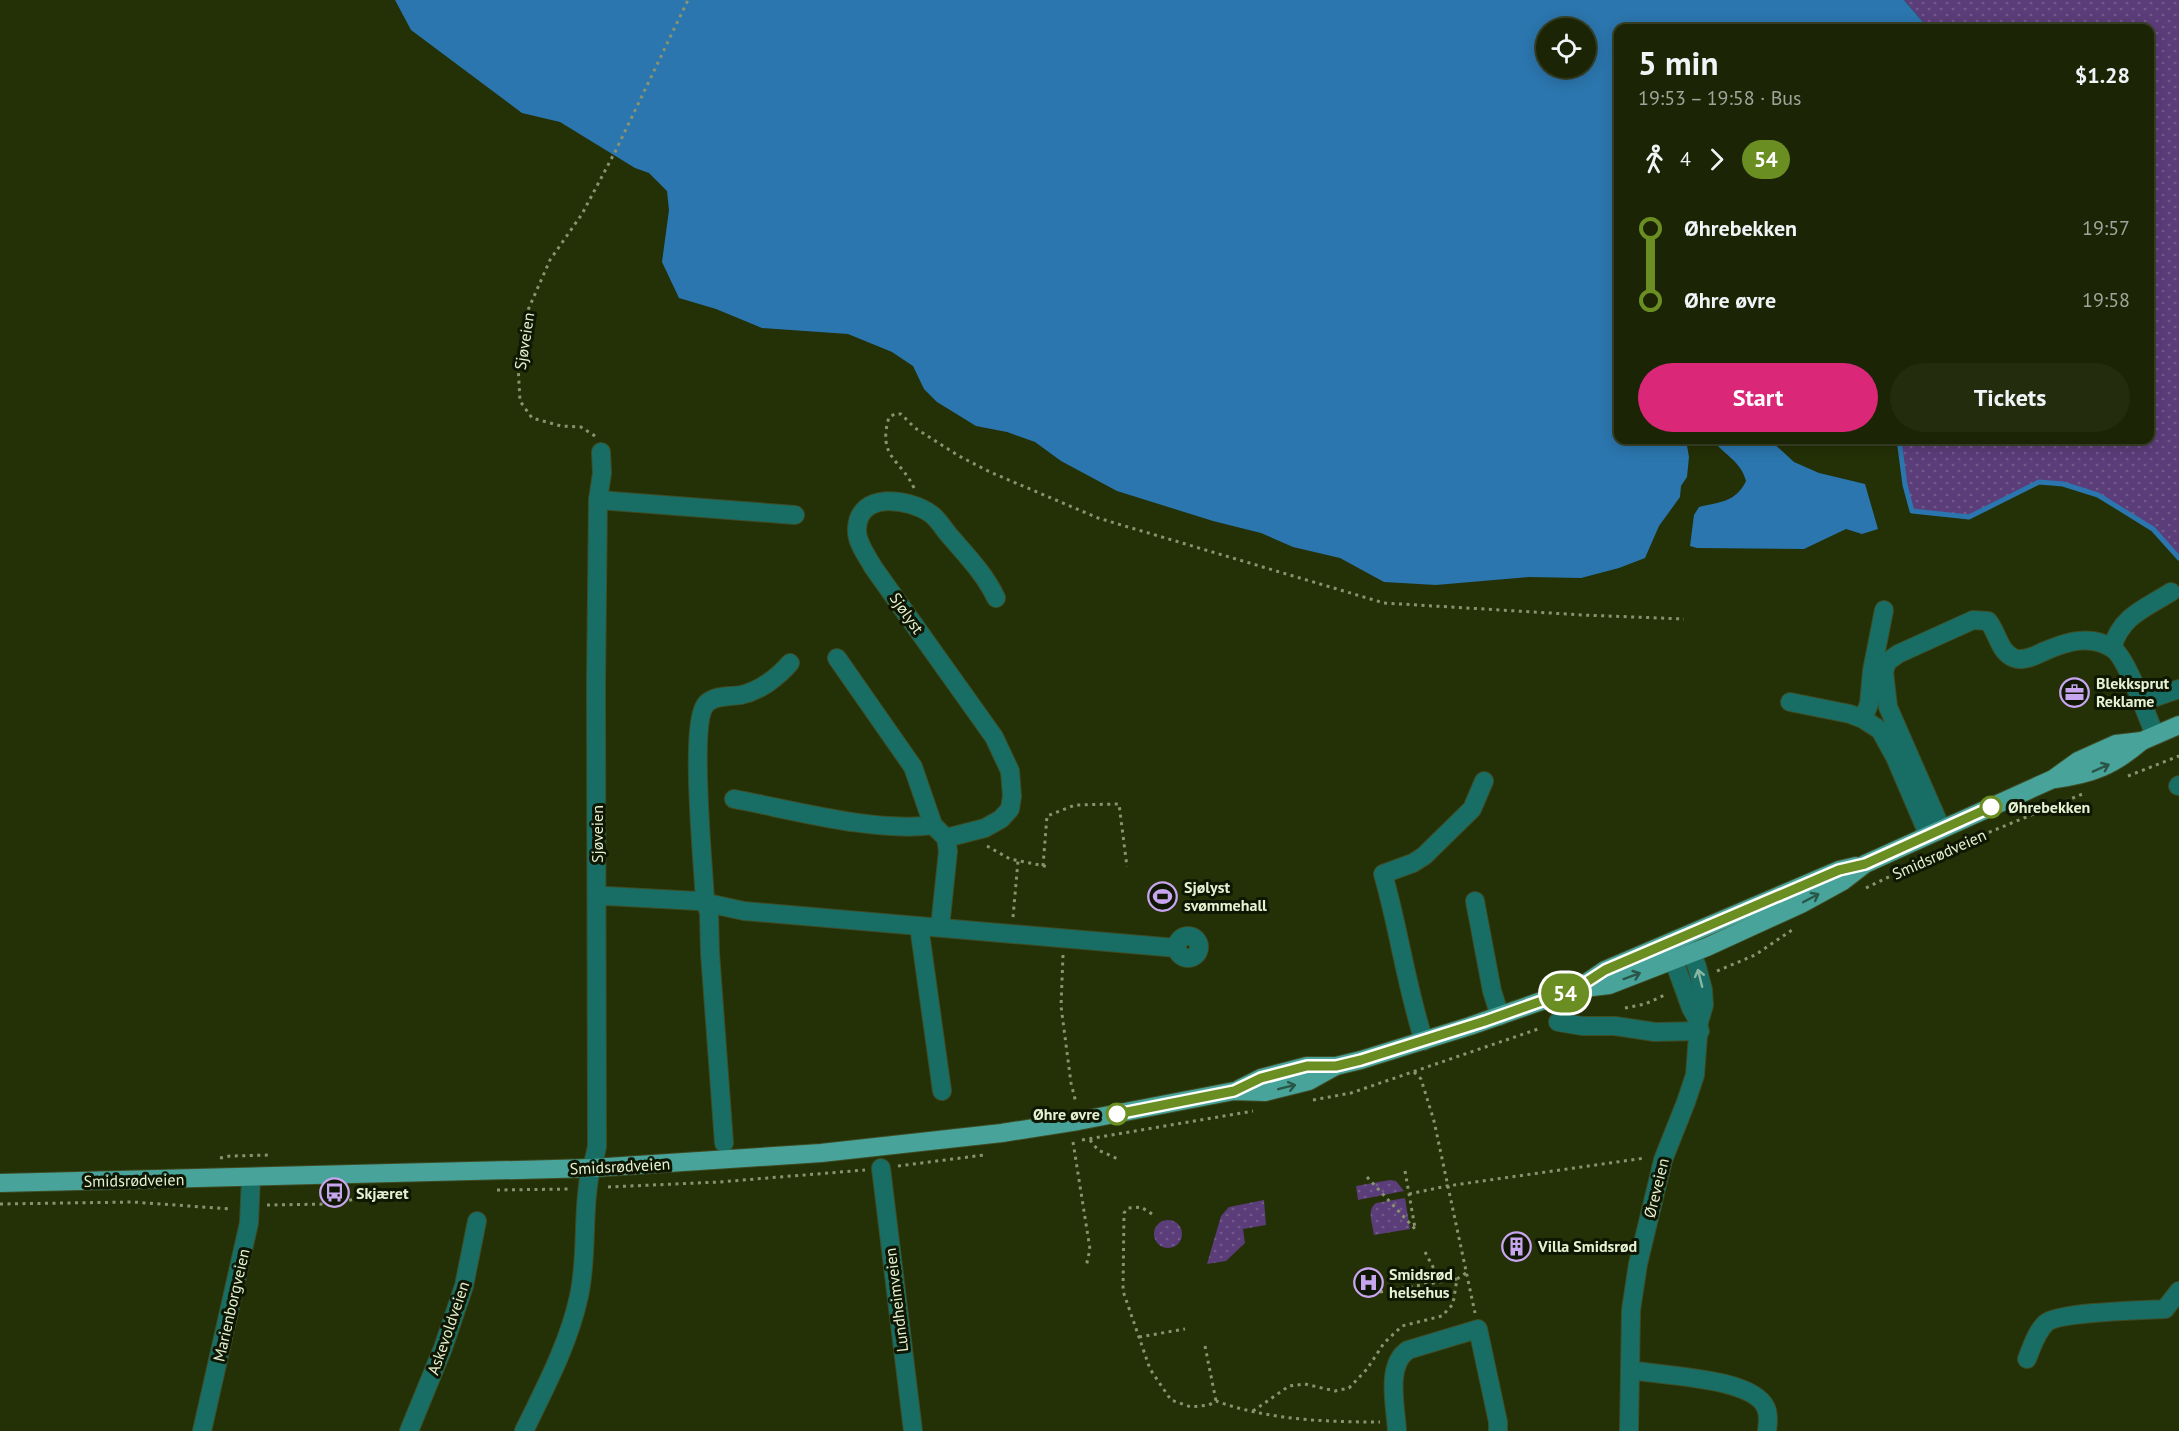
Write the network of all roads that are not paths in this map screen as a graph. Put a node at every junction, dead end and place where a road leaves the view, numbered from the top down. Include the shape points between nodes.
1 (601, 452) road end
2 (598, 500) junction
3 (795, 514) dead end
4 (2171, 592) dead end
5 (996, 598) dead end
6 (1884, 610) dead end
7 (2112, 648) junction
8 (837, 658) dead end
9 (790, 663) dead end
10 (2179, 689) edge
11 (1790, 702) dead end
12 (2141, 702) junction
13 (1863, 719) junction
14 (2179, 725) edge
15 (2148, 738) junction
16 (1484, 781) dead end
17 (734, 800) dead end
18 (1935, 831) junction
19 (940, 832) junction
20 (1865, 864) junction
21 (598, 897) junction
22 (1475, 901) dead end
23 (705, 902) junction
24 (919, 926) junction
25 (940, 927) junction
26 (1681, 938) junction
27 (1177, 948) dead end
28 (1692, 954) junction
29 (1674, 961) junction
30 (1576, 989) junction
31 (1500, 1016) junction
32 (1558, 1022) dead end
33 (1700, 1026) junction
34 (1424, 1041) junction
35 (942, 1090) dead end
36 (724, 1143) dead end
37 (592, 1168) junction
38 (880, 1168) dead end
39 (250, 1177) junction
40 (0, 1183) edge
41 (477, 1221) dead end
42 (2179, 1291) edge
43 (2027, 1359) dead end
44 (1631, 1370) junction
45 (1397, 1427) edge
46 (202, 1431) edge
47 (409, 1431) edge
48 (524, 1431) edge
49 (912, 1431) edge
50 (1498, 1431) edge
51 (1629, 1431) edge
52 (1767, 1431) edge

1 - 2 street, Sjøveien
2 - 3 street
2 - 21 street, Sjøveien
4 - 7 street via 2127,620 2116,633
5 - 19 street, Sjølyst via 989,583 932,514 904,503 881,500 864,509 856,531 873,567 994,736 1010,771 1010,809 1001,819 975,831
6 - 13 street via 1869,704
7 - 12 street via 2125,665
7 - 18 street via 2077,640 2023,660 2004,651 1993,627 1982,619 1887,662 1884,678 1888,707
8 - 19 street via 913,767
9 - 23 street via 780,675 754,691 716,697 702,708 697,772
10 - 12 street
11 - 13 street, Smidsrødveien
12 - 15 street
13 - 18 street, Smidsrødveien via 1880,730
14 - 15 main road, Smidsrødveien
15 - 18 main road, Smidsrødveien via 2121,759 2094,771 2053,779
16 - 34 street via 1472,809 1424,856 1383,874 1414,1013
17 - 19 street, Sjølyst
18 - 20 main road, Smidsrødveien
19 - 25 street via 948,851
20 - 26 main road, Smidsrødveien via 1839,870
28 -> 20 main road, Smidsrødveien via 1801,904
21 - 23 street
21 - 37 street, Sjøveien via 597,1146
22 - 31 street
23 - 24 street via 744,911
23 - 36 street via 709,912
24 - 25 street
24 - 35 street
25 - 27 street
26 - 28 street, Øreveien
26 - 29 street
26 - 30 main road, Smidsrødveien via 1605,970
28 - 29 main road, Smidsrødveien
33 -> 28 street, Øreveien via 1704,1005
30 -> 29 main road, Smidsrødveien via 1609,985
29 - 33 street
30 - 31 main road, Smidsrødveien
31 - 34 main road, Smidsrødveien
32 - 33 street via 1655,1032
33 - 44 street, Øreveien via 1691,1091 1663,1160 1638,1264 1631,1310
34 - 37 main road, Smidsrødveien via 1336,1066 1309,1081 1265,1092 1234,1091 1078,1121 821,1153
37 - 39 main road, Smidsrødveien
37 - 48 street, Sjøveien via 579,1295 563,1346
38 - 49 street, Lundheimveien
39 - 40 main road, Smidsrødveien
39 - 46 street, Marienborgveien via 245,1240
41 - 47 street, Askevoldveien via 464,1286 444,1348
42 - 43 street via 2165,1309 2048,1321
44 - 51 street, Øreveien
44 - 52 street via 1745,1389 1765,1406
45 - 50 street via 1394,1376 1403,1354 1478,1329

